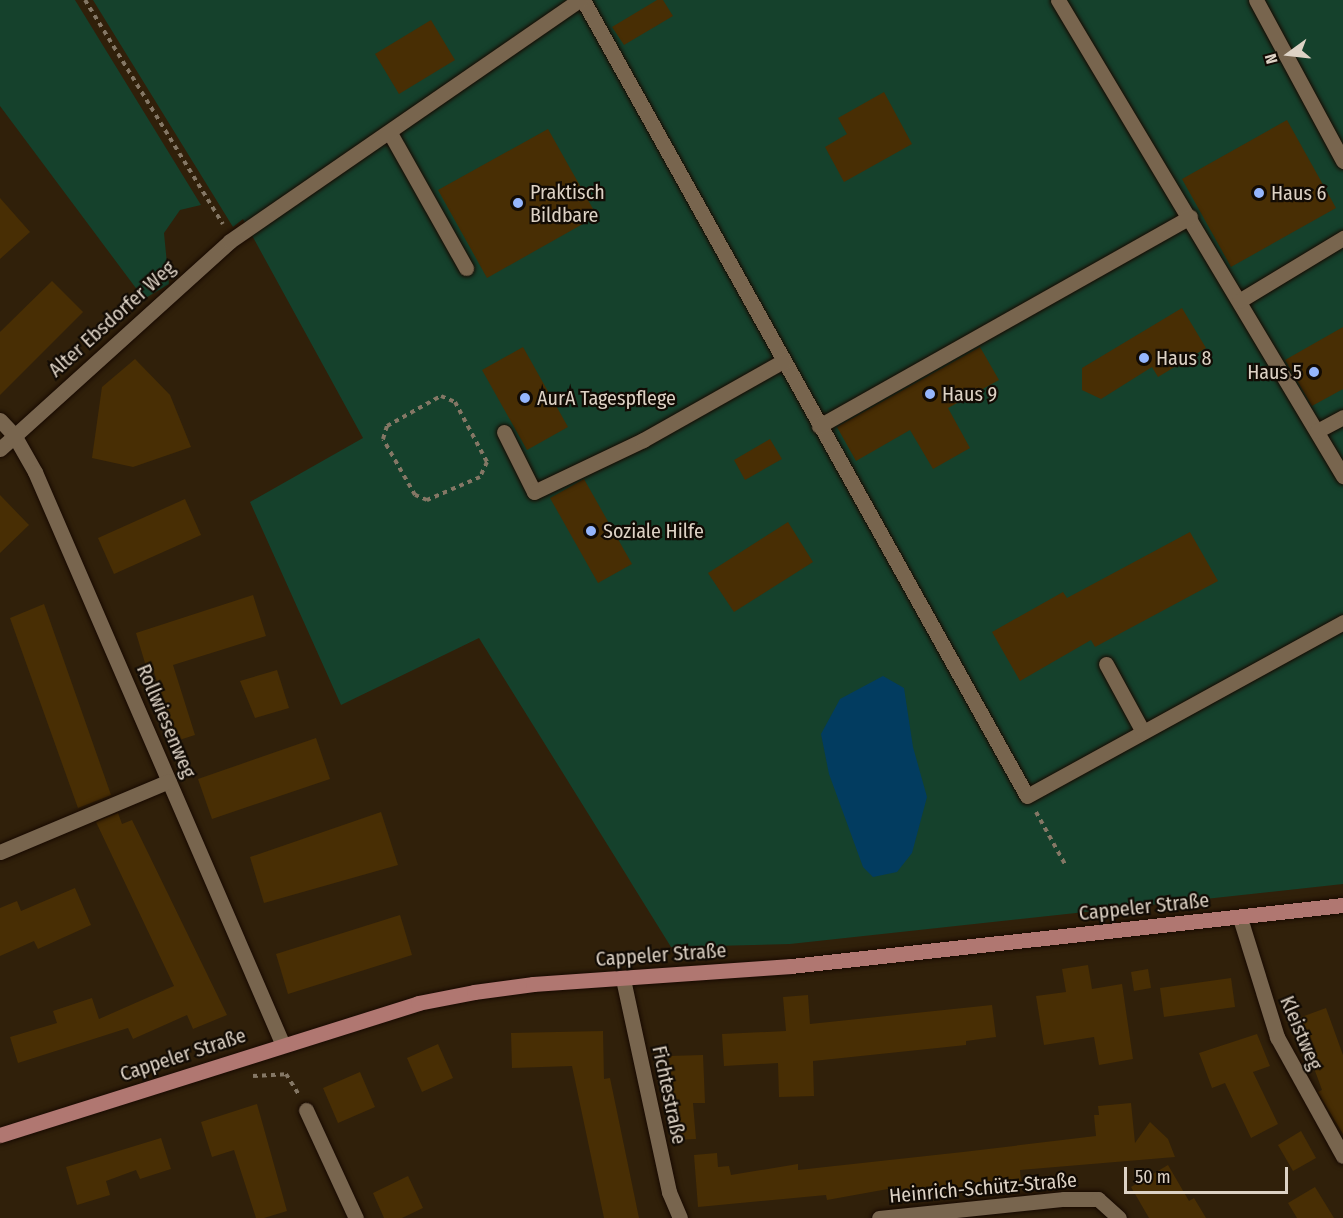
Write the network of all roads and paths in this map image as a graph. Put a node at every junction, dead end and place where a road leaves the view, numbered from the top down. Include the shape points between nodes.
1 (84, 0) edge
2 (581, 0) edge
3 (1058, 0) edge
4 (1256, 0) edge
5 (390, 133) junction
6 (1343, 161) edge
7 (1190, 217) junction
8 (1343, 238) edge
9 (230, 241) junction
10 (466, 268) dead end
11 (1239, 301) junction
12 (783, 361) junction
13 (1343, 417) edge
14 (0, 420) edge
15 (819, 426) junction
16 (1317, 431) junction
17 (504, 432) dead end
18 (14, 435) junction
19 (0, 449) edge
20 (1343, 476) edge
21 (427, 500) joint
22 (1343, 622) edge
23 (1106, 664) dead end
24 (1143, 732) junction
25 (169, 781) junction
26 (1026, 796) junction
27 (0, 852) edge
28 (1065, 864) dead end
29 (1343, 905) edge
30 (1240, 918) junction
31 (623, 979) junction
32 (283, 1045) junction
33 (286, 1074) dead end
34 (292, 1079) dead end
35 (306, 1110) dead end
36 (0, 1135) edge
37 (1343, 1156) edge
38 (356, 1218) edge
39 (680, 1218) edge
40 (879, 1218) edge
41 (1119, 1218) edge

1 - 9 path via 224,224
2 - 5 street, Alter Ebsdorfer Weg
2 - 12 street
3 - 7 street
4 - 6 street
5 - 9 street, Alter Ebsdorfer Weg
5 - 10 street
7 - 11 street
7 - 15 street
8 - 11 street
9 - 18 street, Alter Ebsdorfer Weg
11 - 16 street
12 - 15 street
12 - 17 street via 643,440 534,492
13 - 16 street
14 - 18 street, Rollwiesenweg
15 - 26 street
16 - 20 street
18 - 19 street, Alter Ebsdorfer Weg
18 - 25 street, Rollwiesenweg via 35,472
21 - 21 path via 480,477 487,462 455,402 441,396 387,426 383,439 415,495
22 - 24 street
23 - 24 street
24 - 26 street
25 - 27 street
25 - 32 street, Rollwiesenweg
26 - 28 path
29 - 30 main road, Cappeler Straße
30 - 31 main road, Cappeler Straße via 791,966
30 - 37 street, Kleistweg via 1277,1037
31 - 32 main road, Cappeler Straße via 533,984 418,1003
31 - 39 street, Fichtestraße via 669,1192
32 - 36 main road, Cappeler Straße
33 - 34 path
35 - 38 street
40 - 41 street, Heinrich-Schütz-Straße via 1064,1199 1098,1199

